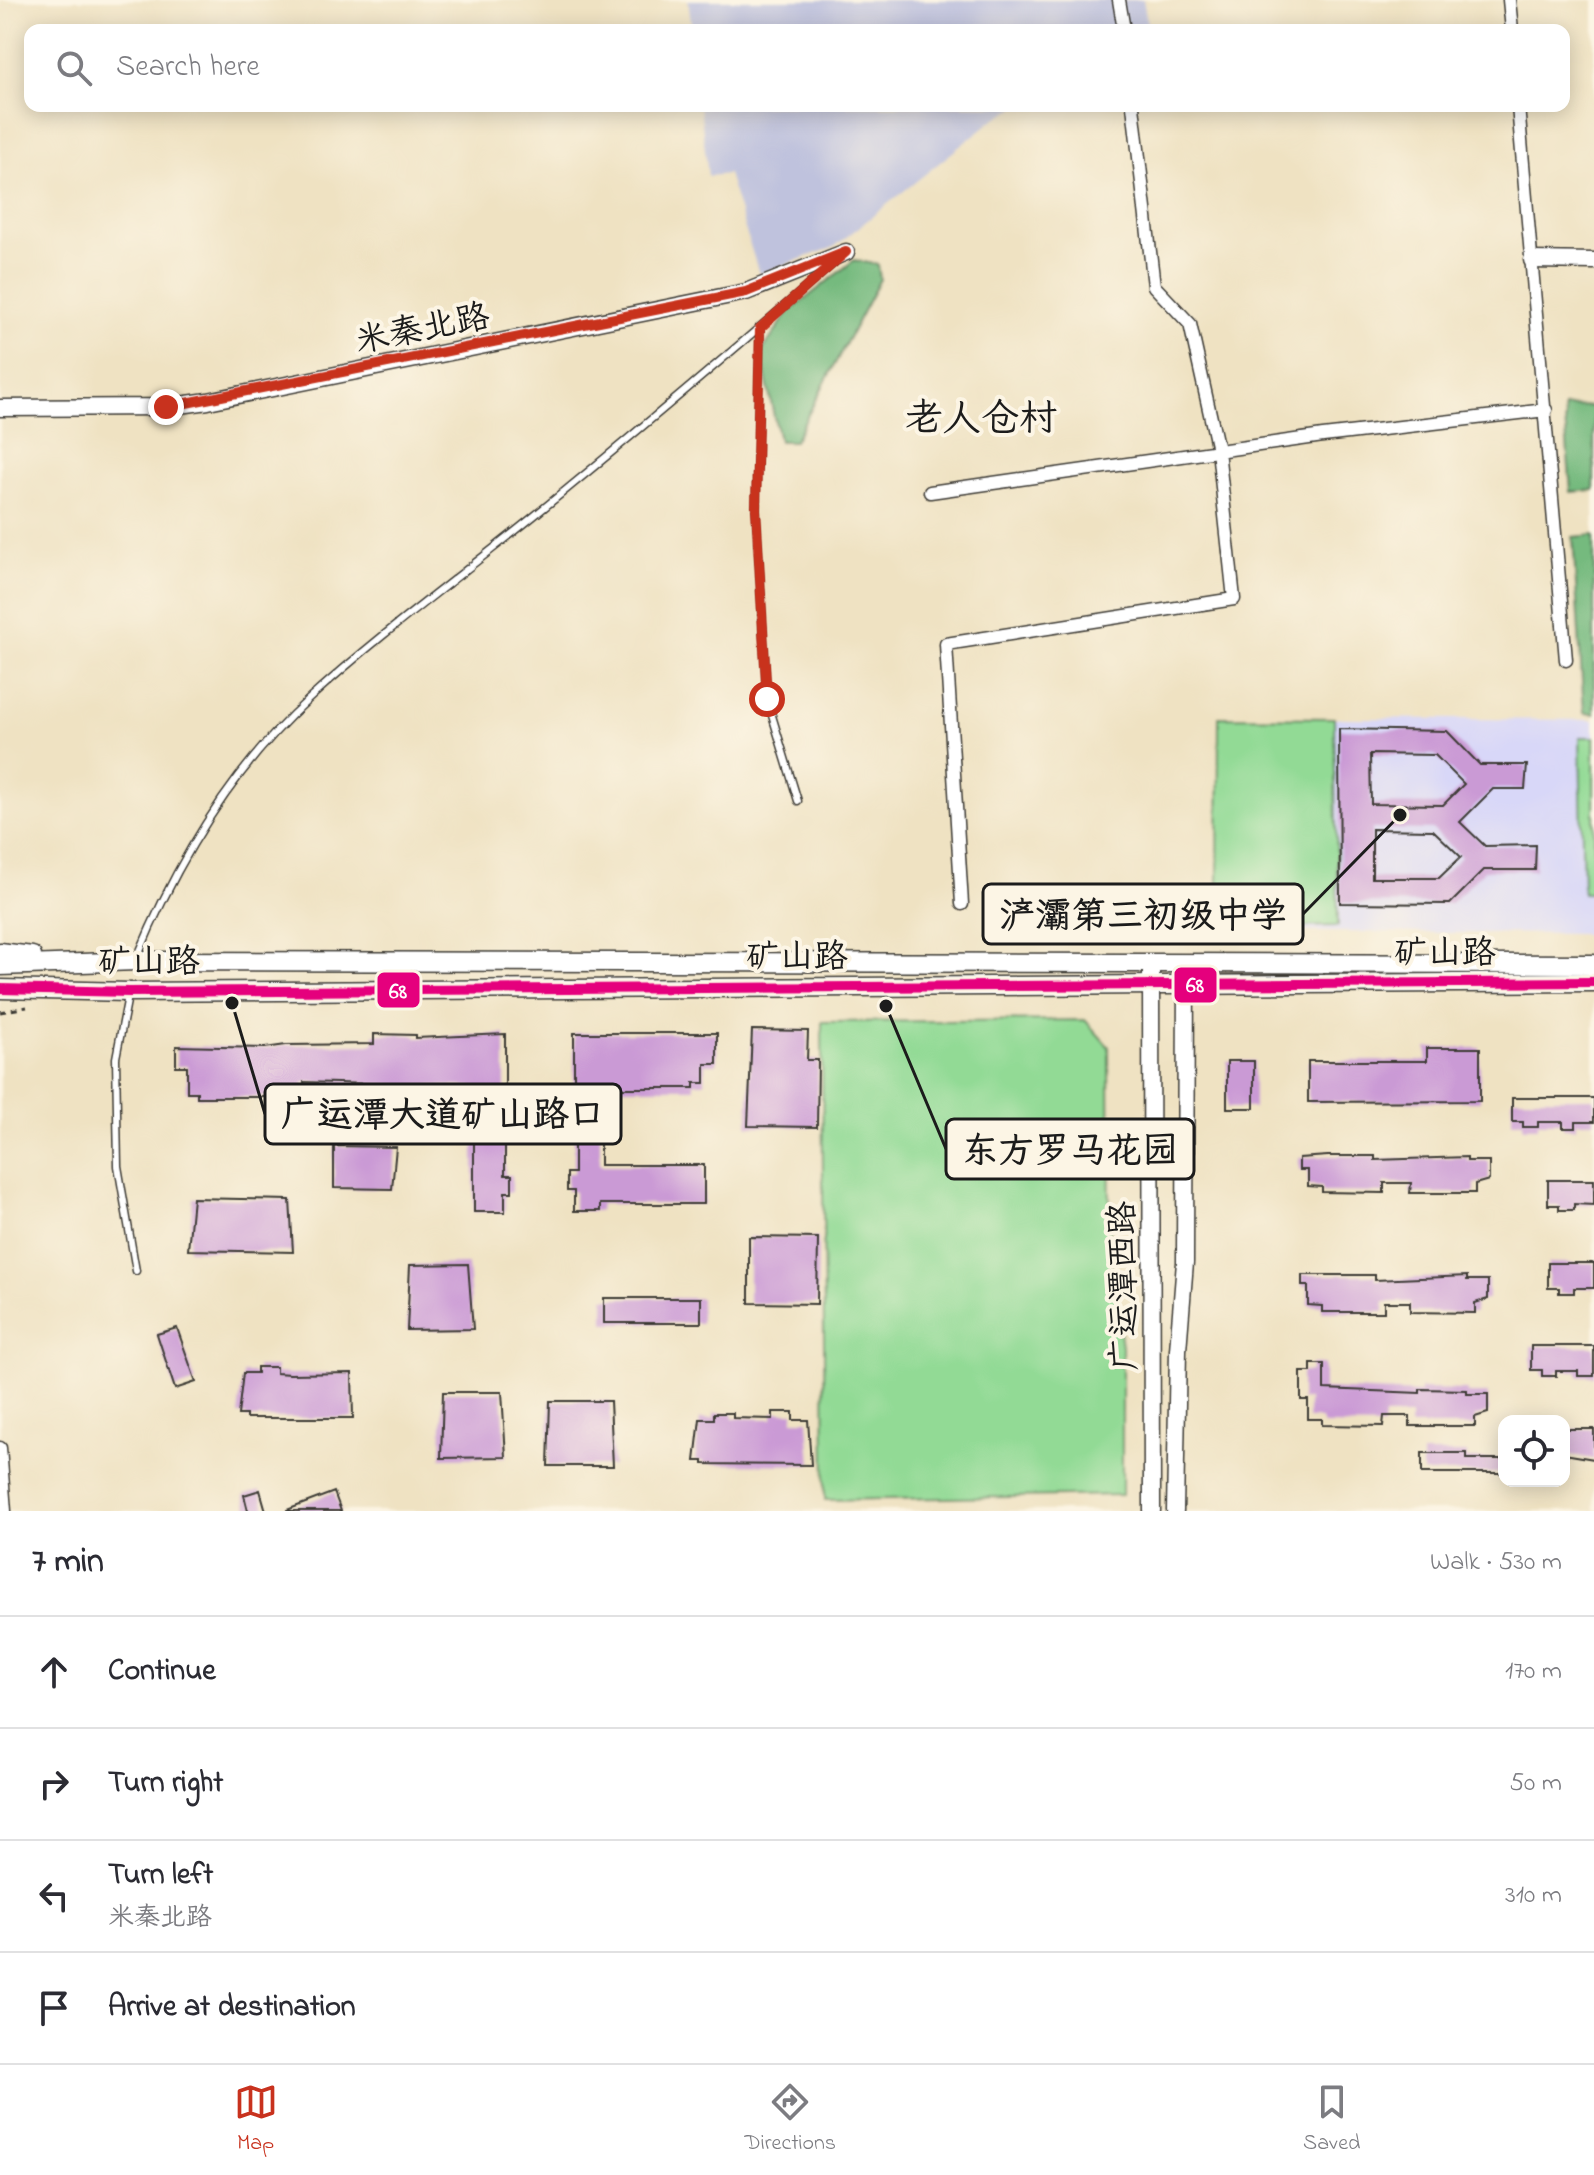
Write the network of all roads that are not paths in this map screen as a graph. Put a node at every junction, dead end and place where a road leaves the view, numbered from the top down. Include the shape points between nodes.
1 (1119, 0) edge
2 (1509, 0) edge
3 (1123, 24) edge
4 (1511, 24) edge
5 (1134, 112) edge
6 (1519, 112) edge
7 (846, 252) joint
8 (1532, 260) junction
9 (1594, 261) edge
10 (760, 328) junction
11 (0, 408) edge
12 (1546, 410) junction
13 (1218, 450) junction
14 (930, 492) dead end
15 (1566, 660) dead end
16 (798, 801) dead end
17 (962, 904) dead end
18 (0, 952) edge
19 (136, 961) junction
20 (83, 963) junction
21 (1151, 964) junction
22 (1594, 964) edge
23 (0, 966) edge
24 (1187, 974) junction
25 (1594, 982) edge
26 (1152, 985) junction
27 (0, 989) edge
28 (70, 992) junction
29 (129, 992) junction
30 (0, 1004) edge
31 (136, 1271) dead end
32 (0, 1448) edge
33 (5, 1511) edge
34 (1152, 1511) edge
35 (1175, 1511) edge

1 - 3 street
2 - 4 street
5 - 13 street via 1154,286 1190,324
6 - 8 street
7 - 10 lane
7 - 11 street, 米秦北路 via 746,292 208,401 166,407
8 - 9 street
8 - 12 street
10 - 16 lane via 756,509 767,699
10 - 19 lane via 308,699 252,760 200,831 165,891
12 - 13 street
12 - 15 street
13 - 14 street
13 - 17 street via 1234,599 946,644
18 - 20 main road
19 - 20 main road, 矿山路
19 - 21 main road, 矿山路
20 - 23 main road, 矿山路
21 - 24 main road, 矿山路
21 - 26 street, 广运潭西路
22 - 24 main road, 矿山路
24 - 25 main road, 矿山路
24 - 26 main road, 矿山路
24 - 35 street, 广运潭西路 via 1185,1262
26 - 29 main road, 矿山路
26 - 34 street, 广运潭西路
27 - 28 main road, 矿山路
28 - 29 main road, 矿山路
28 - 30 main road
29 - 31 lane via 116,1058 117,1136
32 - 33 street

